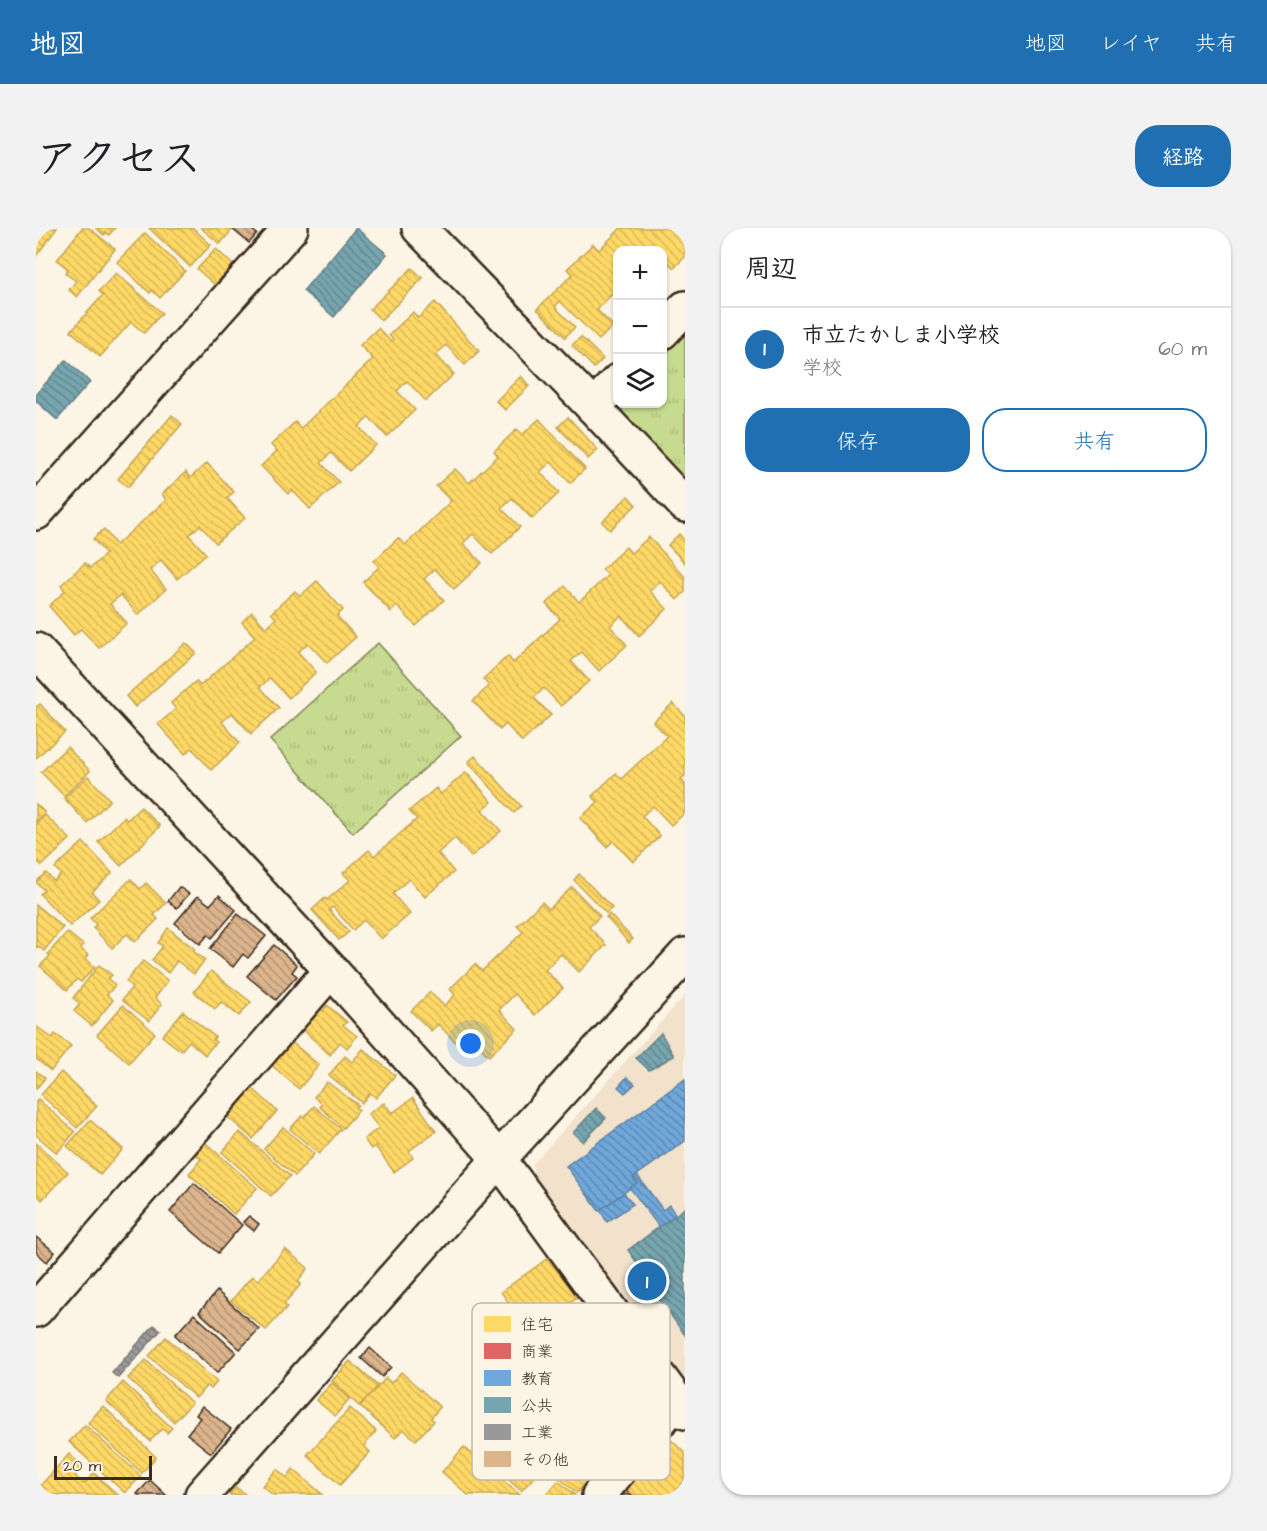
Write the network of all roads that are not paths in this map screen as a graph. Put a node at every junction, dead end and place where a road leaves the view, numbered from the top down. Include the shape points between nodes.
1 (291, 228) edge
2 (419, 228) edge
3 (685, 308) edge
4 (667, 328) edge
5 (613, 386) edge
6 (593, 407) junction
7 (685, 505) edge
8 (36, 513) edge
9 (36, 651) edge
10 (685, 955) edge
11 (331, 970) junction
12 (499, 1159) junction
13 (605, 1303) edge
14 (36, 1310) edge
15 (670, 1392) edge
16 (681, 1407) edge
17 (670, 1419) edge
18 (613, 1480) edge
19 (202, 1495) edge
20 (599, 1495) edge

1 - 8 street
2 - 6 street
3 - 4 street
5 - 6 street
6 - 7 street
9 - 11 street
10 - 12 street
11 - 12 street
11 - 14 street
12 - 13 street
12 - 19 street
15 - 16 street
16 - 17 street
18 - 20 street

